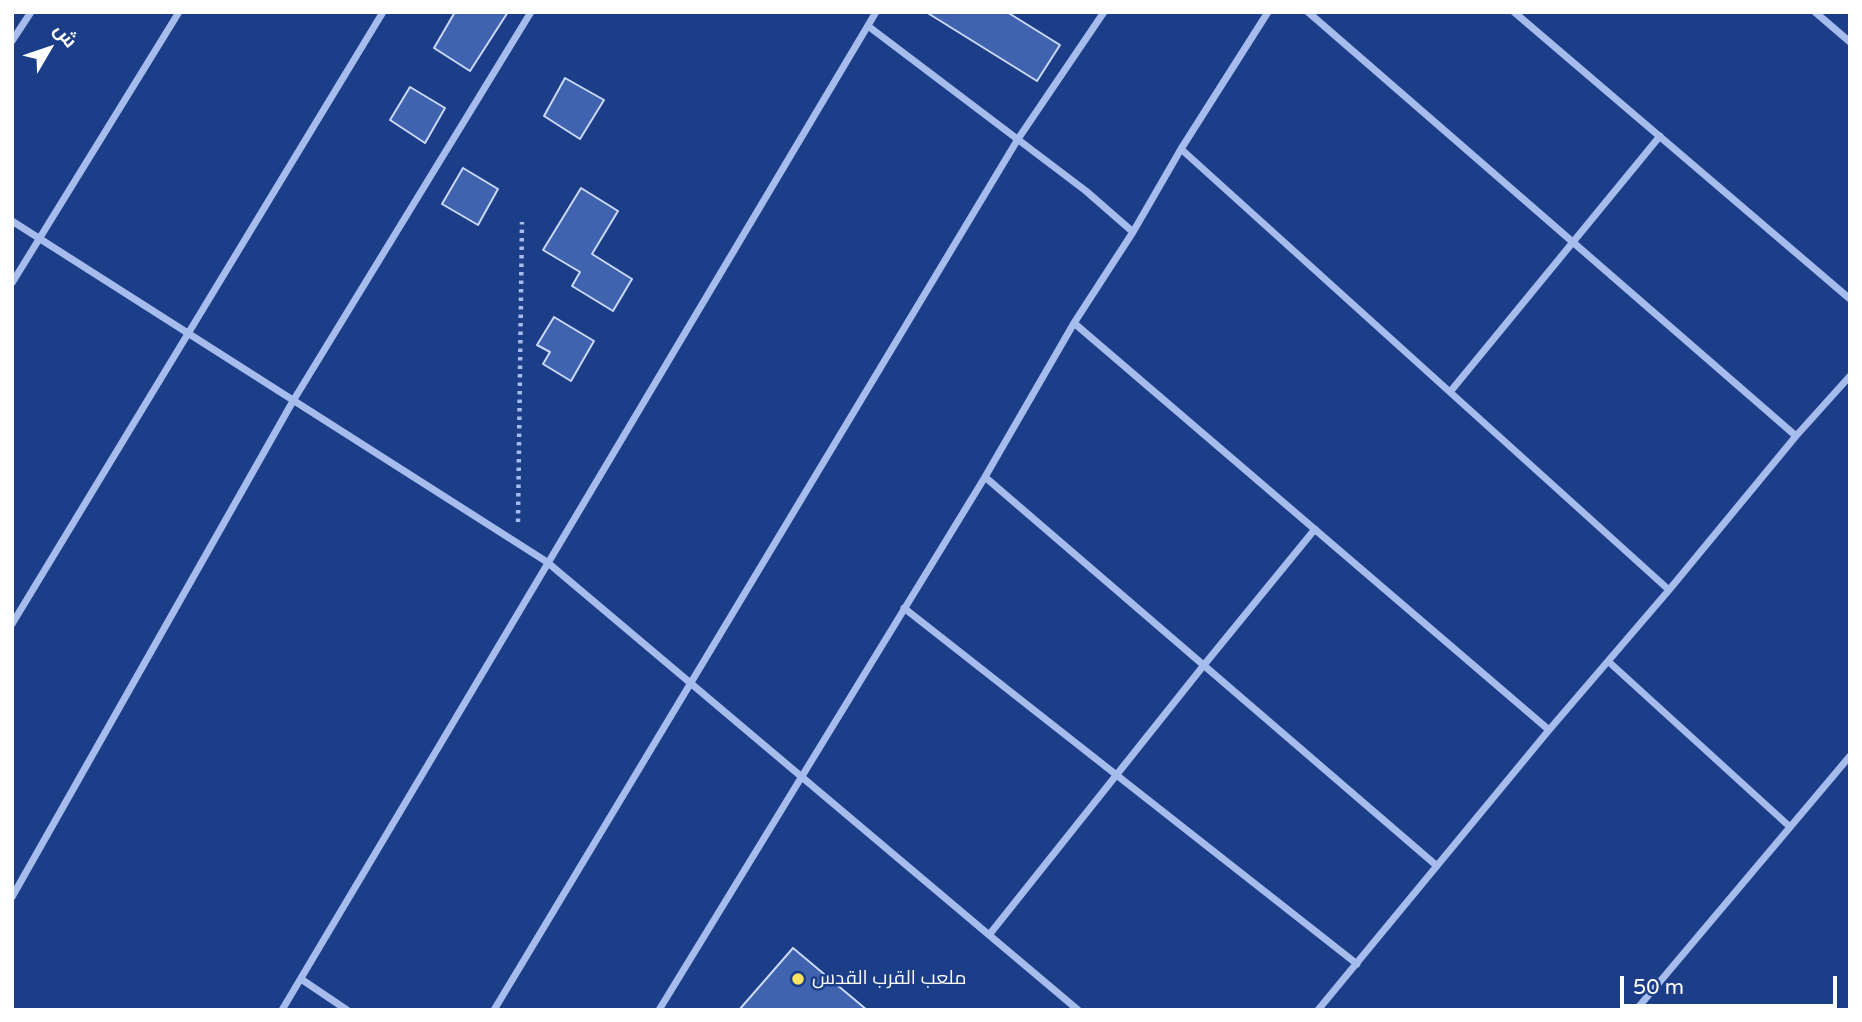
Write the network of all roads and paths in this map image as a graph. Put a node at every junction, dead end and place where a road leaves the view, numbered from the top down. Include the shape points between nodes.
1 (31, 12) edge
2 (179, 12) edge
3 (383, 12) edge
4 (531, 12) edge
5 (876, 12) edge
6 (1104, 12) edge
7 (1268, 12) edge
8 (1308, 12) edge
9 (1514, 12) edge
10 (1815, 12) edge
11 (868, 26) junction
12 (12, 41) edge
13 (1850, 42) edge
14 (1660, 136) junction
15 (1018, 139) junction
16 (1181, 149) junction
17 (12, 221) edge
18 (522, 222) dead end
19 (1133, 232) junction
20 (40, 239) junction
21 (1573, 243) junction
22 (12, 283) edge
23 (1850, 299) edge
24 (1073, 323) junction
25 (188, 332) junction
26 (1850, 376) edge
27 (1450, 392) junction
28 (293, 401) junction
29 (1796, 436) junction
30 (985, 477) junction
31 (1315, 529) junction
32 (517, 544) junction
33 (547, 562) junction
34 (1669, 590) junction
35 (904, 608) junction
36 (12, 624) edge
37 (1609, 662) junction
38 (1204, 665) junction
39 (691, 682) junction
40 (1549, 730) junction
41 (1850, 756) edge
42 (801, 775) junction
43 (1117, 775) junction
44 (1789, 826) junction
45 (1437, 866) junction
46 (12, 897) edge
47 (989, 935) junction
48 (1357, 964) junction
49 (301, 979) junction
50 (282, 1010) edge
51 (347, 1010) edge
52 (494, 1010) edge
53 (659, 1010) edge
54 (1078, 1010) edge
55 (1318, 1010) edge
56 (1636, 1010) edge

1 - 12 street
2 - 20 street
3 - 25 street
4 - 28 street
5 - 11 street
6 - 15 street
7 - 16 street
8 - 21 street
9 - 14 street
10 - 13 street
11 - 15 street
11 - 33 street
14 - 21 street
14 - 23 street
15 - 19 street
15 - 39 street
16 - 19 street
16 - 27 street
17 - 20 street
18 - 32 path
19 - 24 street
20 - 22 street
20 - 25 street
21 - 27 street
21 - 29 street
24 - 30 street
24 - 31 street
25 - 28 street
25 - 36 street
26 - 29 street
27 - 34 street
28 - 32 street
28 - 46 street
29 - 34 street
30 - 35 street
30 - 38 street
31 - 38 street
31 - 40 street
32 - 33 street
33 - 39 street
33 - 49 street
34 - 37 street
35 - 42 street
35 - 43 street
37 - 40 street
37 - 44 street
38 - 43 street
38 - 45 street
39 - 42 street
39 - 52 street
40 - 45 street
41 - 44 street
42 - 47 street
42 - 53 street
43 - 47 street
43 - 48 street
44 - 56 street
45 - 48 street
47 - 54 street
48 - 55 street
49 - 50 street
49 - 51 street

